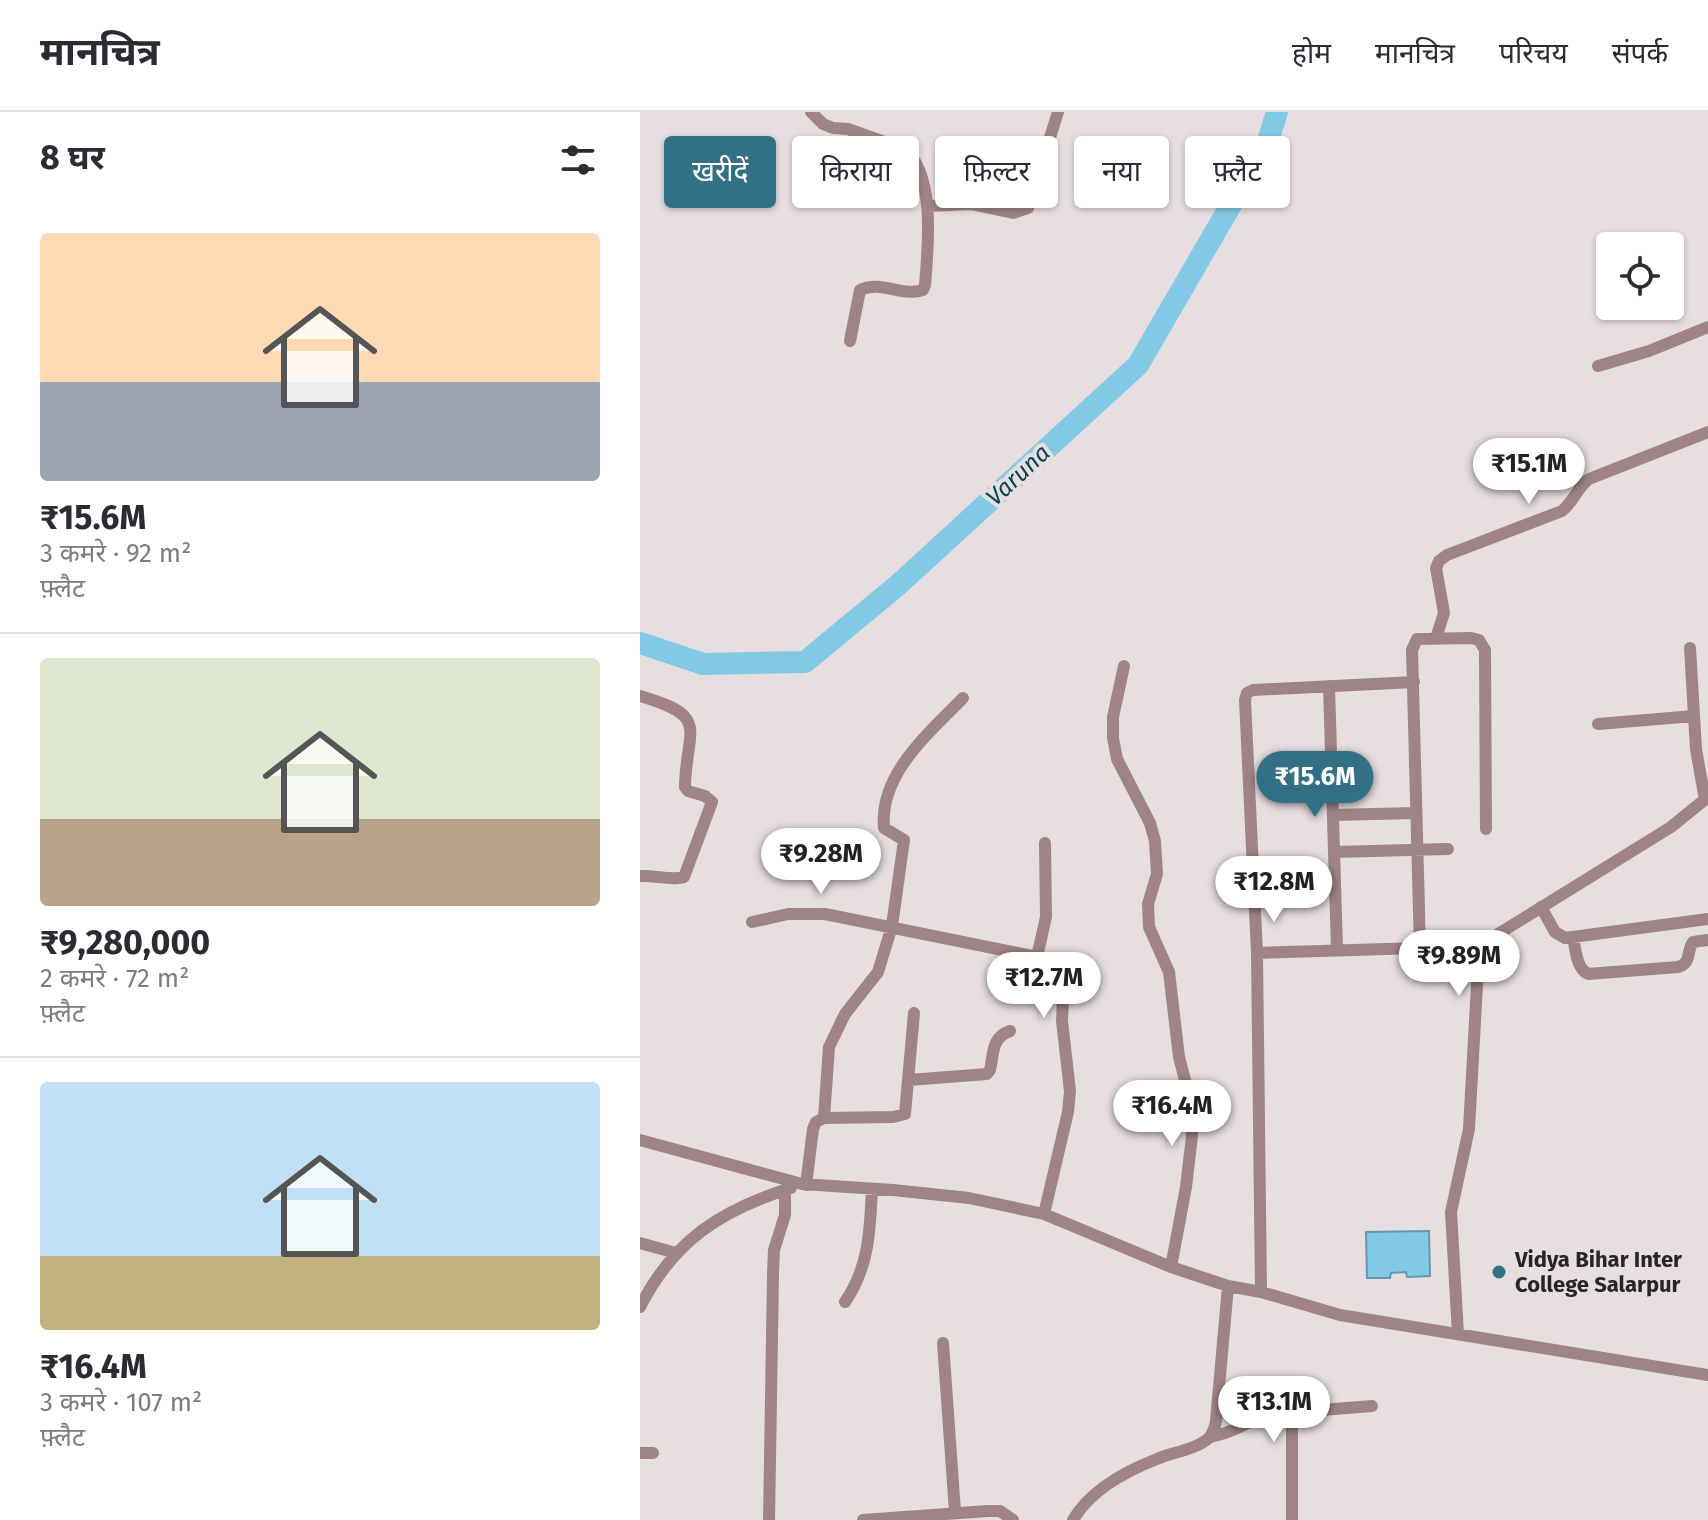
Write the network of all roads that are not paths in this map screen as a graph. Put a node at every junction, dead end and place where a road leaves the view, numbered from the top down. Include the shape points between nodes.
1 (811, 112) edge
2 (1058, 112) edge
3 (928, 206) junction
4 (1708, 327) edge
5 (850, 341) dead end
6 (1598, 366) dead end
7 (1708, 432) edge
8 (1436, 638) junction
9 (1690, 648) dead end
10 (1124, 666) dead end
11 (1414, 682) junction
12 (1329, 686) junction
13 (640, 696) edge
14 (963, 698) dead end
15 (1694, 716) junction
16 (1598, 724) dead end
17 (1707, 803) edge
18 (1416, 813) junction
19 (1333, 815) junction
20 (1486, 829) dead end
21 (1045, 843) dead end
22 (1448, 849) dead end
23 (1417, 850) junction
24 (1334, 852) junction
25 (640, 876) edge
26 (1541, 907) junction
27 (1708, 919) edge
28 (752, 922) dead end
29 (892, 926) junction
30 (1573, 937) junction
31 (1708, 940) edge
32 (1420, 948) junction
33 (1479, 949) junction
34 (1337, 950) junction
35 (1257, 953) junction
36 (1037, 957) junction
37 (914, 1013) dead end
38 (1010, 1031) dead end
39 (909, 1080) junction
40 (824, 1118) junction
41 (640, 1140) edge
42 (804, 1184) junction
43 (872, 1189) junction
44 (785, 1190) junction
45 (1044, 1214) junction
46 (640, 1243) edge
47 (676, 1253) junction
48 (1171, 1267) junction
49 (1228, 1286) junction
50 (1261, 1292) junction
51 (845, 1302) dead end
52 (640, 1307) edge
53 (1458, 1334) junction
54 (943, 1343) dead end
55 (1708, 1375) edge
56 (1372, 1406) dead end
57 (1284, 1413) junction
58 (1210, 1437) junction
59 (955, 1512) junction
60 (769, 1520) edge
61 (863, 1520) edge
62 (1013, 1520) edge
63 (1073, 1520) edge
64 (1292, 1520) edge

1 - 3 street via 823,124 912,155
2 - 3 street via 1028,208 1013,213 971,204
3 - 5 street via 923,290 864,287 858,293
4 - 6 street
7 - 8 street via 1589,479 1562,511 1439,561 1444,613
8 - 11 street via 1414,641
8 - 20 street via 1471,638 1485,650
9 - 15 street
10 - 48 street via 1113,738 1117,759 1155,841 1157,874 1148,904 1149,927 1169,972 1179,1057 1191,1103 1186,1187
11 - 12 street
11 - 18 street
12 - 19 street
12 - 35 street via 1253,690 1245,700
13 - 25 street via 687,716 692,738 685,787 712,802 684,877
14 - 29 street via 912,751 893,781 884,828 904,840 905,847
15 - 16 street
15 - 17 street
17 - 26 street
18 - 19 street
18 - 23 street
19 - 24 street
21 - 36 street via 1046,917
22 - 23 street
23 - 24 street
23 - 32 street
24 - 34 street
26 - 30 street via 1560,937
26 - 33 street
27 - 30 street
28 - 29 street via 809,913
29 - 36 street
29 - 40 street via 878,972 845,1014 829,1047
30 - 31 street via 1579,965 1588,974 1678,967 1685,965 1693,942
32 - 33 street
32 - 34 street
33 - 53 street via 1469,1129 1451,1212
34 - 35 street
35 - 50 street
36 - 45 street via 1064,976 1062,1021 1070,1091
37 - 39 street
38 - 39 street via 995,1042 987,1074
39 - 40 street via 907,1109 901,1116
40 - 42 street via 813,1129
41 - 42 street
42 - 43 street
42 - 44 street
43 - 45 street via 969,1198
43 - 51 street via 868,1250 860,1278
44 - 47 street via 734,1208
44 - 60 street via 785,1215 774,1250
45 - 48 street
46 - 47 street
47 - 52 street
48 - 49 street
49 - 50 street
49 - 58 street via 1216,1421
50 - 53 street via 1340,1315
53 - 55 street
54 - 59 street
56 - 57 street
57 - 58 street
57 - 64 street via 1292,1423
58 - 63 street via 1123,1476 1094,1495
59 - 61 street
59 - 62 street via 1000,1511

